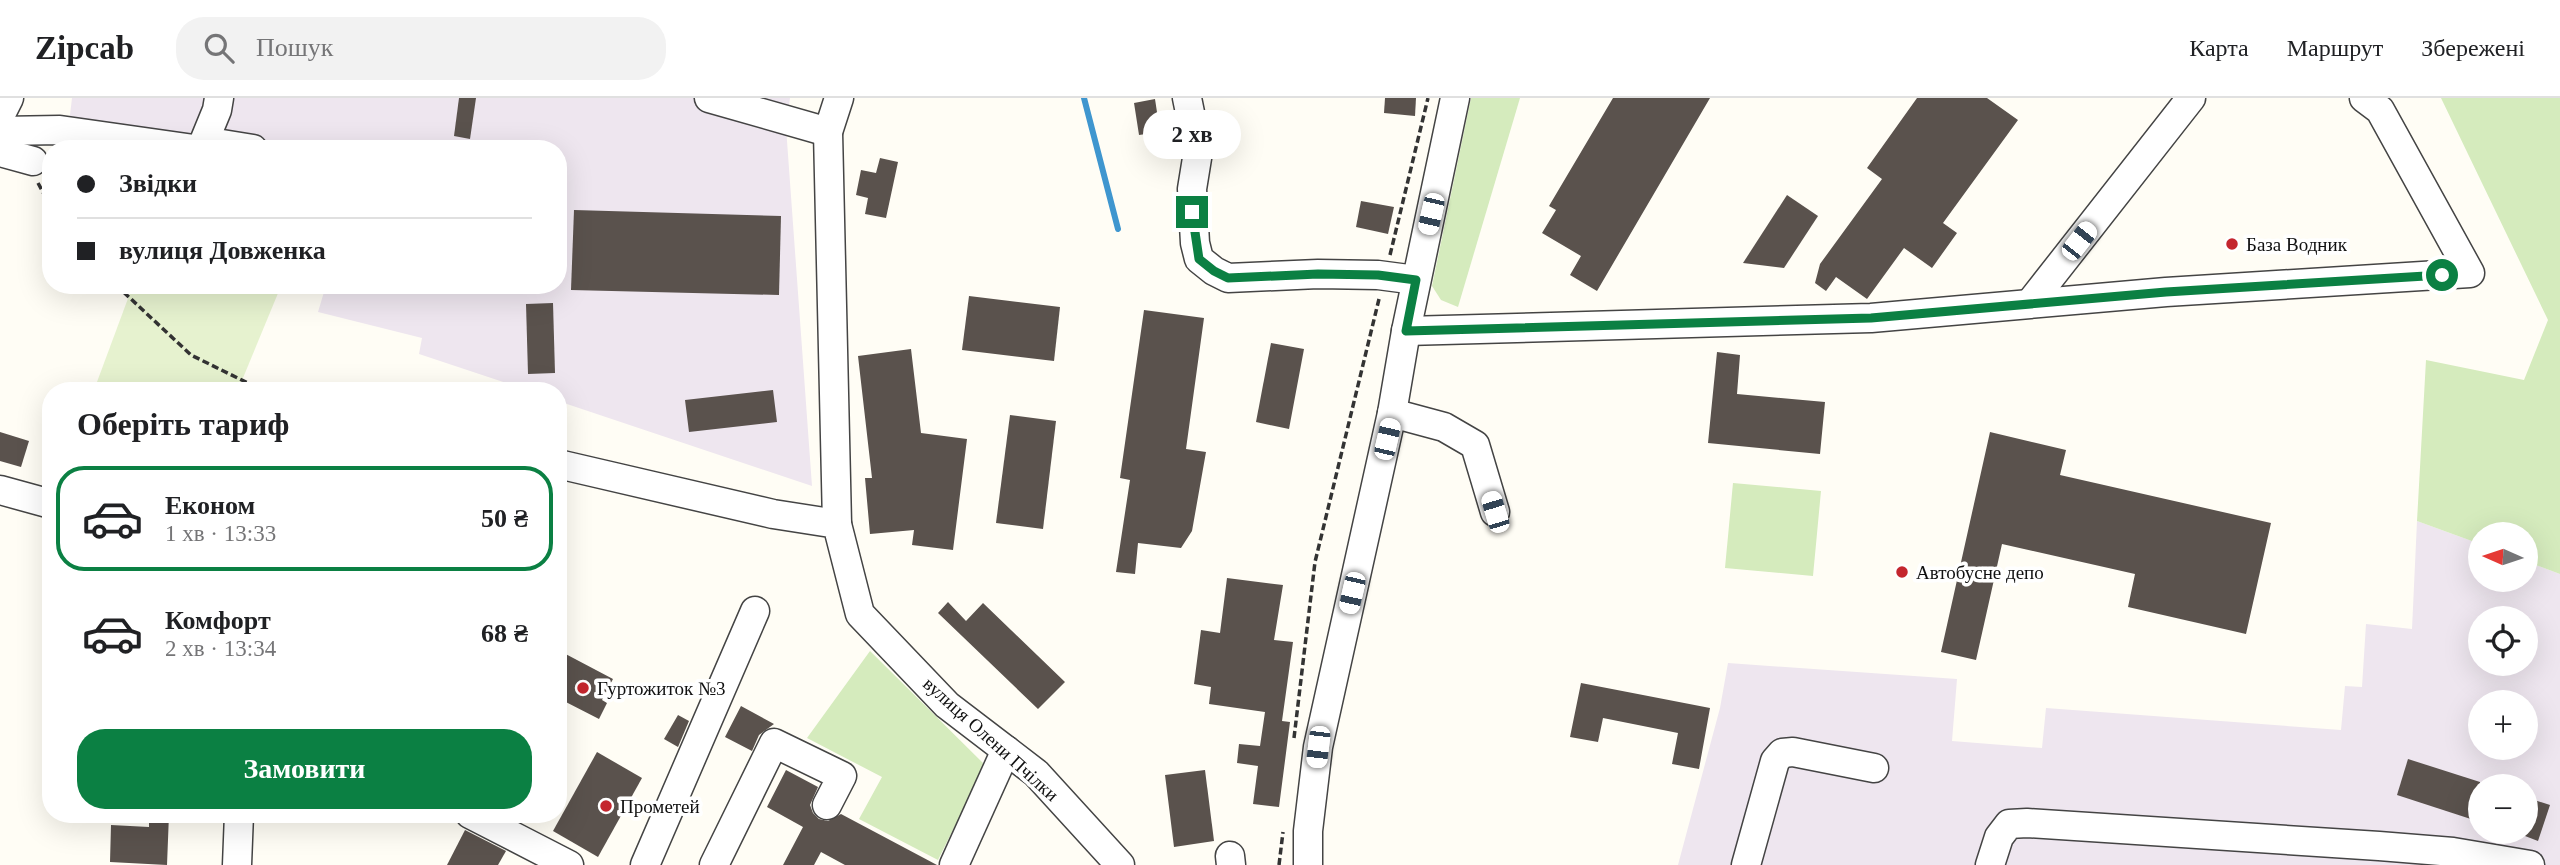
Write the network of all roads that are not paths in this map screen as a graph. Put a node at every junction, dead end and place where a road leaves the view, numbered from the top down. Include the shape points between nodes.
1 (9, 98) edge
2 (219, 98) edge
3 (709, 98) edge
4 (839, 98) edge
5 (1187, 98) edge
6 (1455, 98) edge
7 (2191, 98) edge
8 (2364, 98) edge
9 (0, 116) edge
10 (0, 131) edge
11 (828, 132) junction
12 (131, 140) edge
13 (205, 140) edge
14 (0, 152) edge
15 (33, 161) dead end
16 (1416, 280) junction
17 (2031, 302) junction
18 (1406, 331) junction
19 (1392, 413) junction
20 (567, 466) edge
21 (0, 490) edge
22 (42, 502) edge
23 (1495, 512) dead end
24 (837, 524) junction
25 (755, 611) dead end
26 (1006, 750) junction
27 (1874, 768) dead end
28 (827, 805) dead end
29 (239, 823) edge
30 (513, 824) edge
31 (237, 865) edge
32 (569, 865) edge
33 (645, 865) edge
34 (714, 865) edge
35 (954, 865) edge
36 (1120, 865) edge
37 (1308, 865) edge
38 (1746, 865) edge
39 (1990, 865) edge
40 (2530, 865) edge

1 - 9 street
2 - 13 street
3 - 11 street
4 - 11 street, вулиця Олени Пчілки
5 - 16 street via 1198,152 1192,189 1194,230 1199,259 1214,271 1228,278 1318,274
6 - 16 street
7 - 17 street
8 - 17 street via 2380,110 2470,273
10 - 12 street via 60,130
11 - 24 street, вулиця Олени Пчілки
14 - 15 street
16 - 18 street
17 - 18 street via 1871,318
18 - 19 street
19 - 23 street via 1444,427 1475,445
19 - 37 street via 1318,747
20 - 24 street via 773,514
21 - 22 street
24 - 26 street, вулиця Олени Пчілки via 860,614 947,705
25 - 33 street
26 - 35 street
26 - 36 street, вулиця Олени Пчілки via 1036,774
27 - 38 street via 1782,753 1775,761
28 - 34 street via 842,776 774,743
29 - 31 street
30 - 32 street
39 - 40 street via 1999,837 2010,824 2379,846

